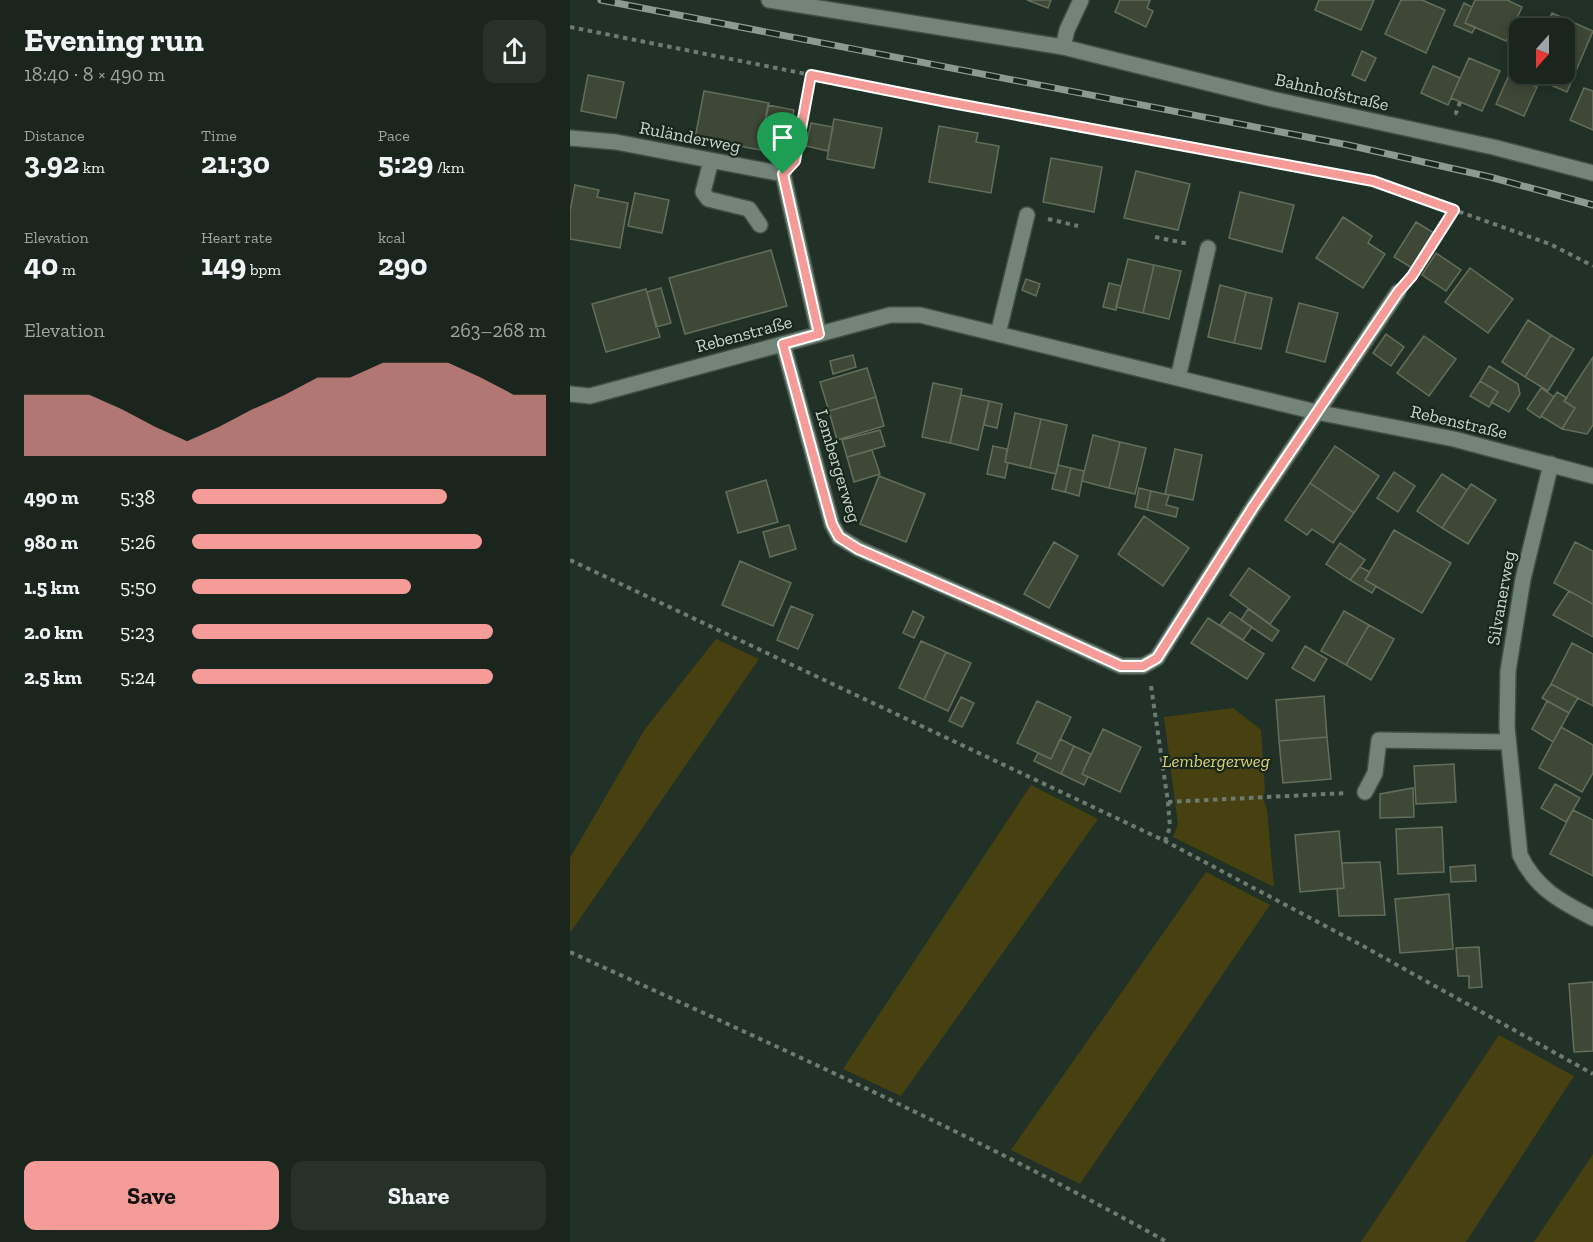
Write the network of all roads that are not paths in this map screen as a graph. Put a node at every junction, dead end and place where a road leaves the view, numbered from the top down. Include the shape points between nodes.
1 (769, 0) edge
2 (1082, 0) edge
3 (1063, 47) junction
4 (570, 138) edge
5 (711, 160) junction
6 (1593, 173) edge
7 (1027, 215) road end
8 (760, 225) dead end
9 (1208, 248) road end
10 (1398, 292) road end
11 (819, 334) junction
12 (998, 334) junction
13 (783, 344) junction
14 (1178, 378) junction
15 (570, 394) edge
16 (1316, 412) junction
17 (1551, 464) junction
18 (1593, 476) edge
19 (1508, 742) junction
20 (1365, 792) road end
21 (1593, 918) edge

1 - 3 street, Bahnhofstraße
2 - 3 street
3 - 6 street, Bahnhofstraße
4 - 5 street, Ruländerweg via 616,142
5 - 8 street via 703,192 708,199 749,209
5 - 11 street, Ruländerweg via 783,174
7 - 12 street
9 - 14 street
10 - 16 street
11 - 12 street, Rebenstraße via 890,315 920,315
11 - 13 street, Rebenstraße
12 - 14 street, Rebenstraße
13 - 15 street, Rebenstraße via 590,396
13 - 16 street, Lembergerweg via 832,524 839,537 858,549 1121,666 1143,666 1157,658
14 - 16 street, Rebenstraße
16 - 17 street, Rebenstraße via 1454,439
17 - 18 street, Rebenstraße
17 - 19 street, Silvanerweg via 1523,579 1508,671
19 - 20 street via 1379,740 1375,773
19 - 21 street, Silvanerweg via 1520,855 1528,872 1556,899

